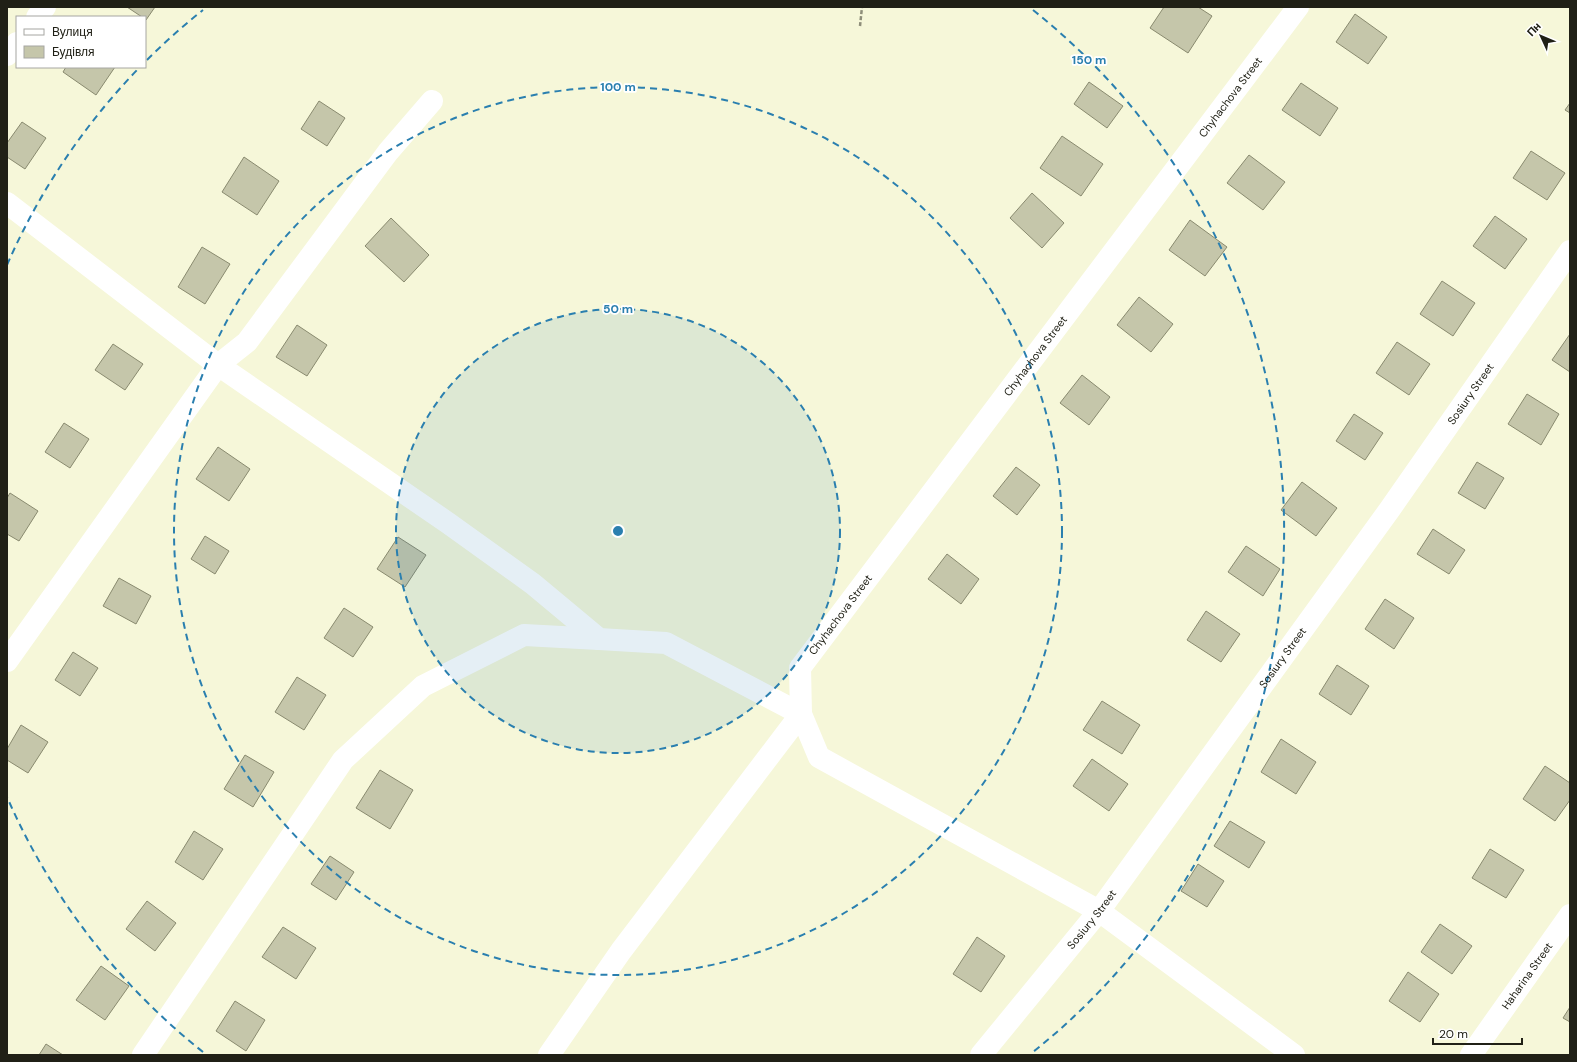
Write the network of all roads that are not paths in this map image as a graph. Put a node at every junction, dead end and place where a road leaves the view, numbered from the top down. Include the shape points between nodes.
1 (45, 7) edge
2 (1298, 7) edge
3 (38, 16) edge
4 (16, 44) edge
5 (7, 55) edge
6 (432, 101) dead end
7 (7, 203) edge
8 (1570, 251) edge
9 (218, 365) junction
10 (599, 639) junction
11 (7, 661) edge
12 (801, 714) junction
13 (1099, 911) junction
14 (1570, 916) edge
15 (143, 1055) edge
16 (549, 1055) edge
17 (981, 1055) edge
18 (1294, 1055) edge
19 (1470, 1055) edge

1 - 3 street
2 - 12 street, Chyhachova Street via 800,668
4 - 5 street
6 - 9 street via 388,152 247,342
7 - 9 street
8 - 13 street, Sosiury Street via 1390,509
9 - 10 street via 533,584
9 - 11 street
10 - 12 street via 666,643
10 - 15 street via 524,635 423,686 343,760
12 - 13 street via 819,757
12 - 16 street via 620,951
13 - 17 street, Sosiury Street
13 - 18 street
14 - 19 street, Haharina Street

